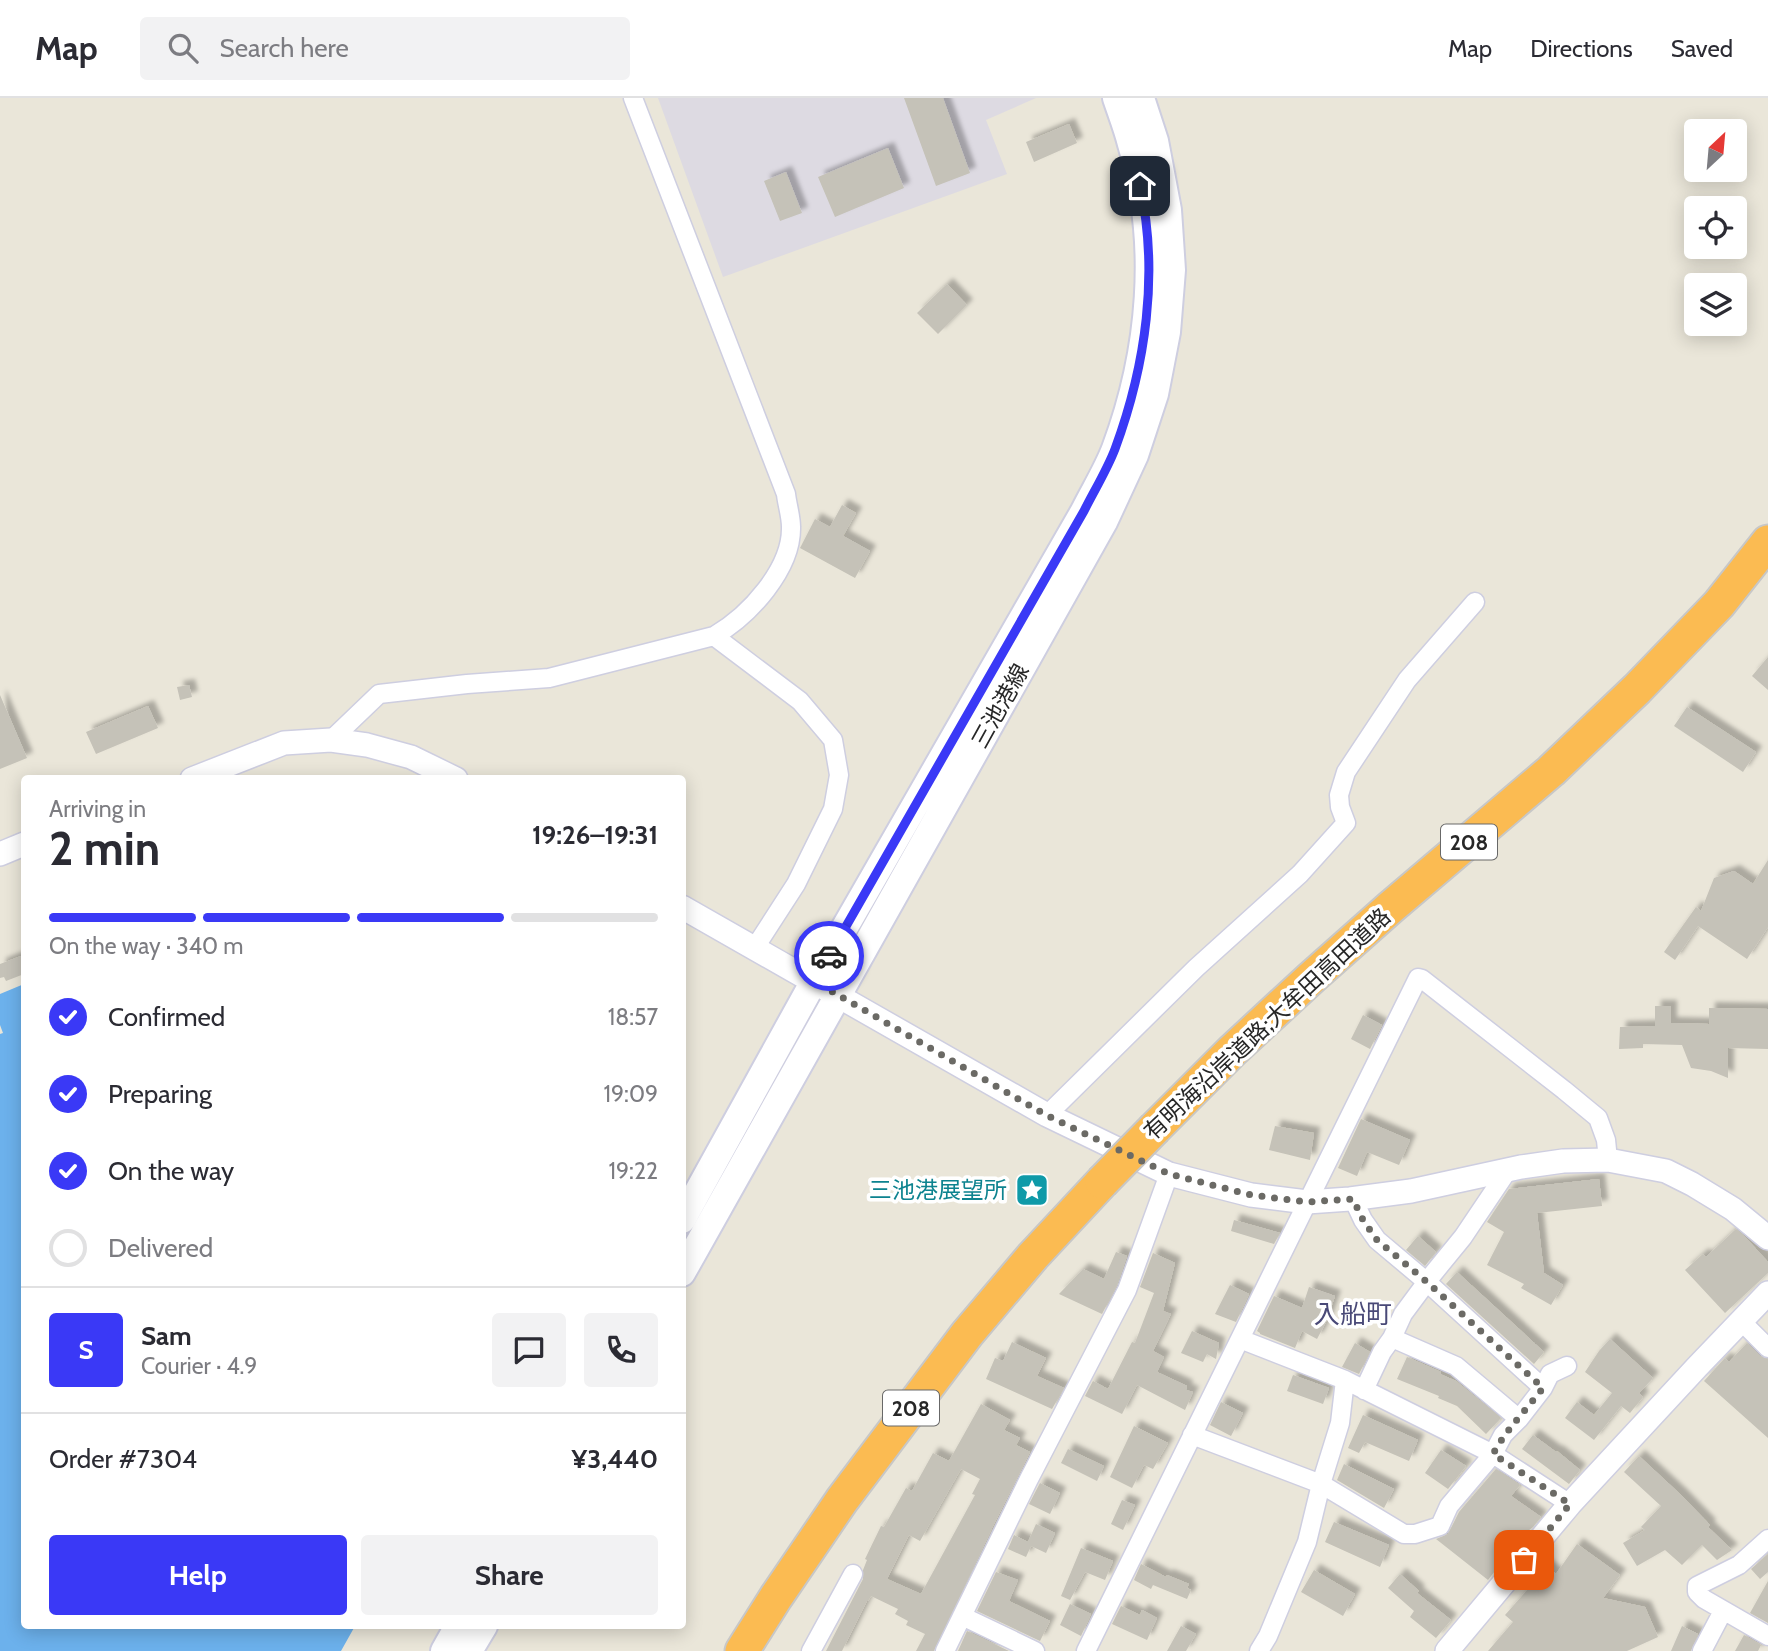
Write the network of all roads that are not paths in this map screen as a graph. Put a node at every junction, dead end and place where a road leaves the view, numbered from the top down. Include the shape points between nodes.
1 (633, 98) edge
2 (1116, 98) edge
3 (1141, 98) edge
4 (1768, 542) edge
5 (1475, 602) dead end
6 (714, 636) junction
7 (331, 740) junction
8 (202, 775) edge
9 (448, 775) edge
10 (21, 845) edge
11 (0, 853) edge
12 (686, 909) edge
13 (754, 948) junction
14 (814, 981) junction
15 (837, 995) junction
16 (1046, 1115) junction
17 (1608, 1160) junction
18 (1508, 1170) junction
19 (1169, 1174) junction
20 (1353, 1199) junction
21 (1307, 1202) junction
22 (686, 1213) edge
23 (1768, 1238) edge
24 (686, 1266) edge
25 (1427, 1282) junction
26 (1768, 1293) edge
27 (1741, 1321) junction
28 (1392, 1338) junction
29 (1240, 1339) junction
30 (1768, 1348) edge
31 (1567, 1366) dead end
32 (1345, 1380) junction
33 (1543, 1388) junction
34 (1364, 1390) junction
35 (1519, 1419) junction
36 (1192, 1435) junction
37 (1493, 1454) junction
38 (1321, 1484) junction
39 (1570, 1504) junction
40 (1768, 1539) edge
41 (853, 1574) dead end
42 (1723, 1611) junction
43 (962, 1616) junction
44 (456, 1629) edge
45 (482, 1629) edge
46 (1768, 1636) edge
47 (444, 1651) edge
48 (469, 1651) edge
49 (742, 1651) edge
50 (811, 1651) edge
51 (944, 1651) edge
52 (1035, 1651) edge
53 (1086, 1651) edge
54 (1259, 1651) edge
55 (1447, 1651) edge
56 (1702, 1651) edge

1 - 6 street via 786,494 791,528 773,582
2 - 14 main road, 三池港線 via 1144,205 1150,268 1134,387 1114,450 1084,511
3 - 15 main road, 三池港線 via 1155,141 1168,210 1172,270 1155,394 1135,455 1104,522
4 - 49 highway, 有明海沿岸道路;大牟田高田道路 / 208, bridge via 1719,604 1637,690 1232,1051 1033,1256 967,1334 842,1500
5 - 16 street via 1407,680 1346,772 1339,795 1346,823 1300,874
6 - 7 street via 549,678 379,694
6 - 13 street via 800,701 833,740 839,775 833,809 796,884
7 - 8 street via 284,743
7 - 9 street via 411,757
10 - 11 street
12 - 13 street
13 - 14 street
14 - 15 street
14 - 22 main road, 三池港線
15 - 16 street
15 - 24 main road, 三池港線
16 - 19 street
17 - 18 street
17 - 21 street via 1598,1118 1418,978
17 - 23 street via 1666,1171 1733,1209
18 - 20 street
18 - 25 street
19 - 21 street via 1251,1195
19 - 43 street via 1127,1290
20 - 21 street
20 - 25 street via 1377,1240
21 - 29 street
25 - 28 street
25 - 33 street
26 - 27 street
27 - 30 street
27 - 39 street
28 - 34 street
28 - 35 street via 1456,1366
29 - 32 street
29 - 36 street
31 - 33 street via 1550,1374
32 - 34 street
32 - 38 street via 1340,1423
33 - 35 street
34 - 37 street
35 - 37 street
36 - 38 street
36 - 53 street
37 - 38 street via 1449,1506 1440,1526 1415,1534 1404,1534
37 - 39 street
38 - 54 street via 1307,1542
39 - 55 street
40 - 42 street via 1739,1565 1697,1586 1704,1599
41 - 50 street
42 - 46 street
42 - 56 street
43 - 51 street
43 - 52 street
44 - 47 main road
45 - 48 main road

